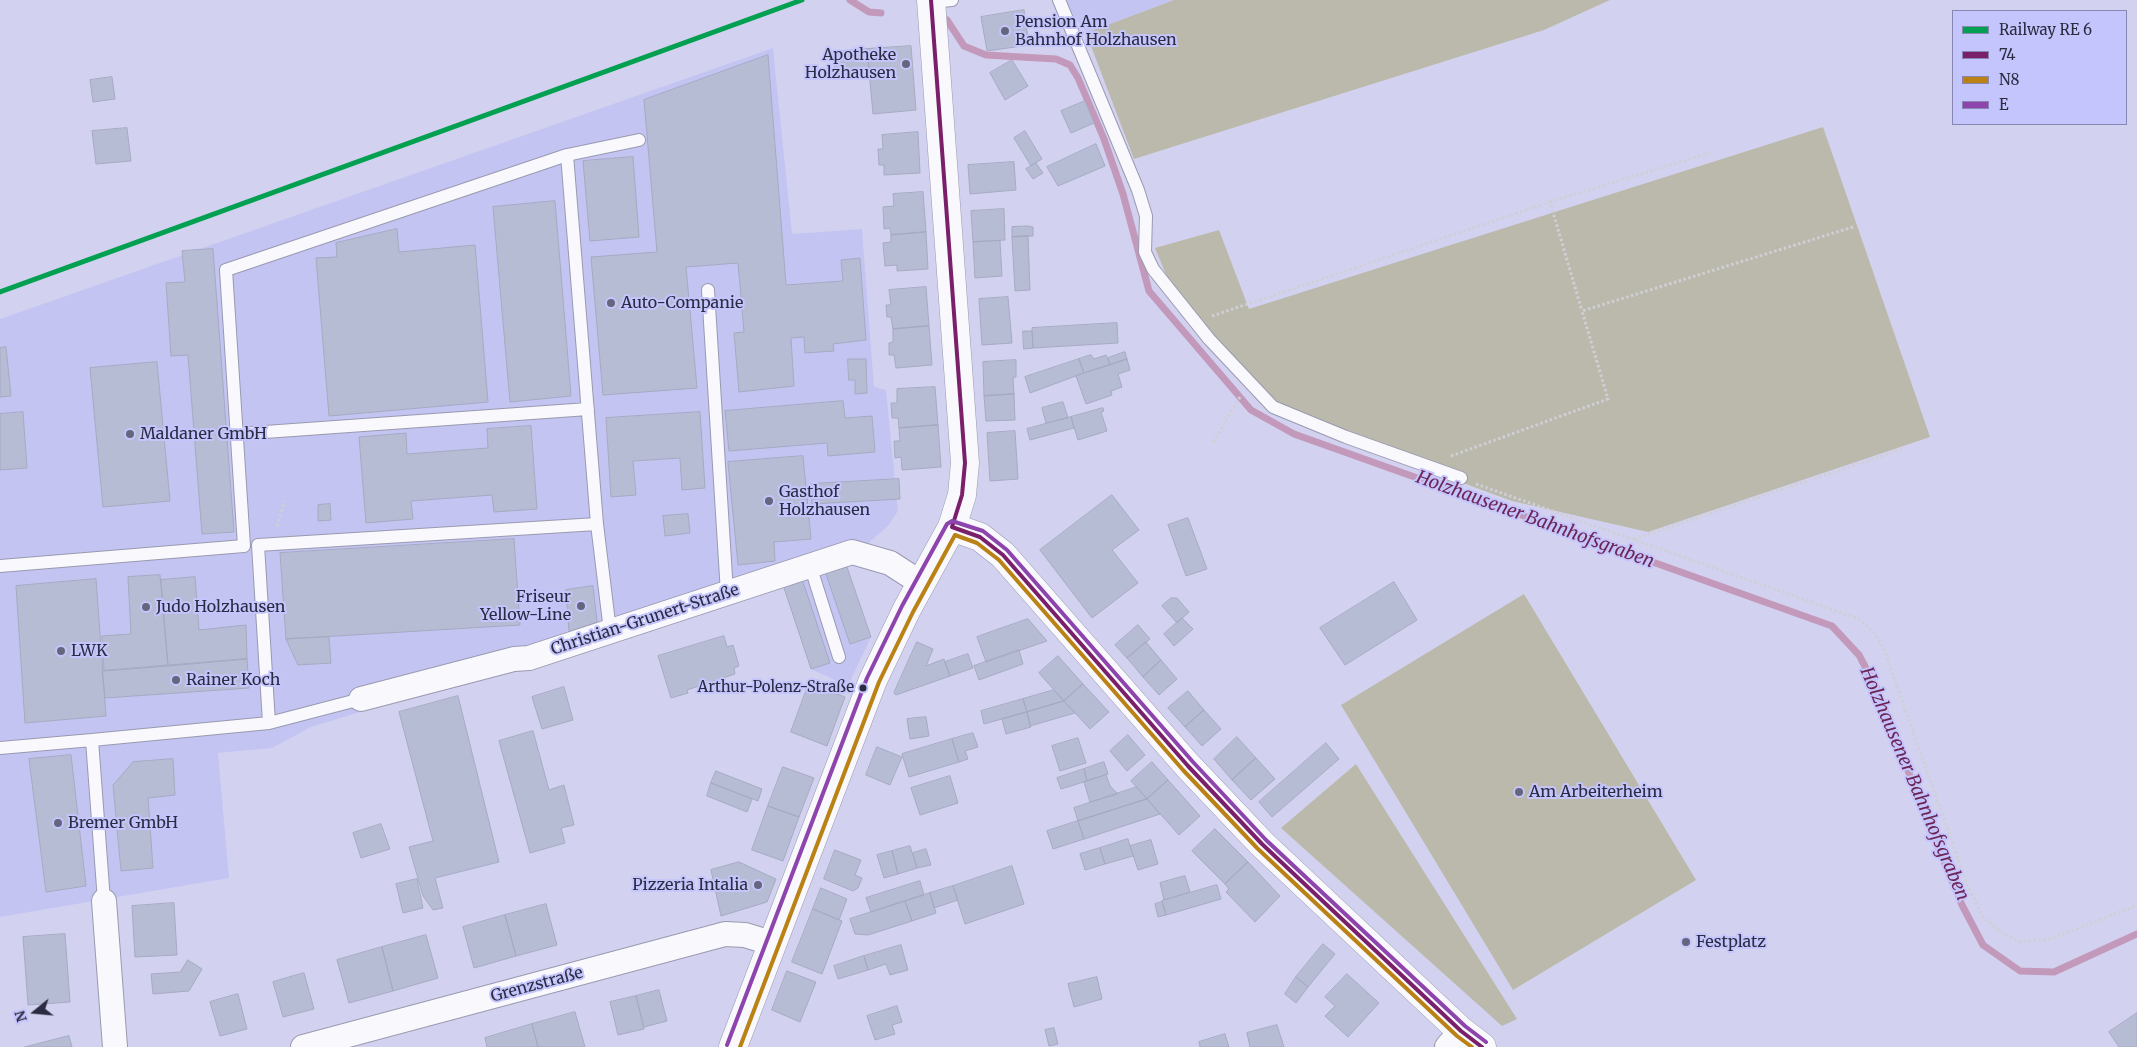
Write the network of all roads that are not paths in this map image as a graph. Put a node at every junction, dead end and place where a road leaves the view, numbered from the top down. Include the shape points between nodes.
1 (1059, 0) edge
2 (938, 1) edge
3 (638, 140) dead end
4 (567, 155) junction
5 (708, 290) dead end
6 (588, 409) junction
7 (236, 434) junction
8 (1461, 478) road end
9 (597, 524) junction
10 (952, 526) junction
11 (258, 545) junction
12 (244, 546) junction
13 (810, 565) junction
14 (0, 566) edge
15 (921, 583) junction
16 (727, 593) junction
17 (610, 631) junction
18 (840, 658) dead end
19 (361, 699) joint
20 (269, 723) junction
21 (92, 740) junction
22 (0, 748) edge
23 (104, 901) joint
24 (771, 943) junction
25 (1454, 1039) edge
26 (115, 1047) edge
27 (303, 1047) edge
28 (733, 1047) edge
29 (1482, 1047) edge

1 - 8 lane via 1138,190 1146,216 1145,252 1153,269 1195,322 1273,407
2 - 10 main road via 965,463 962,495
3 - 4 lane
4 - 6 lane
4 - 7 lane via 226,270
5 - 16 lane
6 - 7 lane
6 - 9 lane
7 - 12 lane
9 - 11 lane
9 - 17 lane
10 - 15 main road
10 - 25 main road via 980,537 1003,555 1188,766
11 - 12 lane
11 - 20 lane
12 - 14 lane
13 - 15 street, Christian-Grunert-Straße via 852,552 890,564
13 - 16 street, Christian-Grunert-Straße
13 - 18 lane
15 - 24 main road via 872,680
16 - 17 street, Christian-Grunert-Straße
17 - 19 street, Christian-Grunert-Straße via 529,658 514,659
19 - 20 lane
20 - 21 lane
21 - 22 lane
21 - 23 lane
23 - 26 street
24 - 27 street, Grenzstraße via 745,935 724,934
24 - 28 main road
25 - 29 main road

